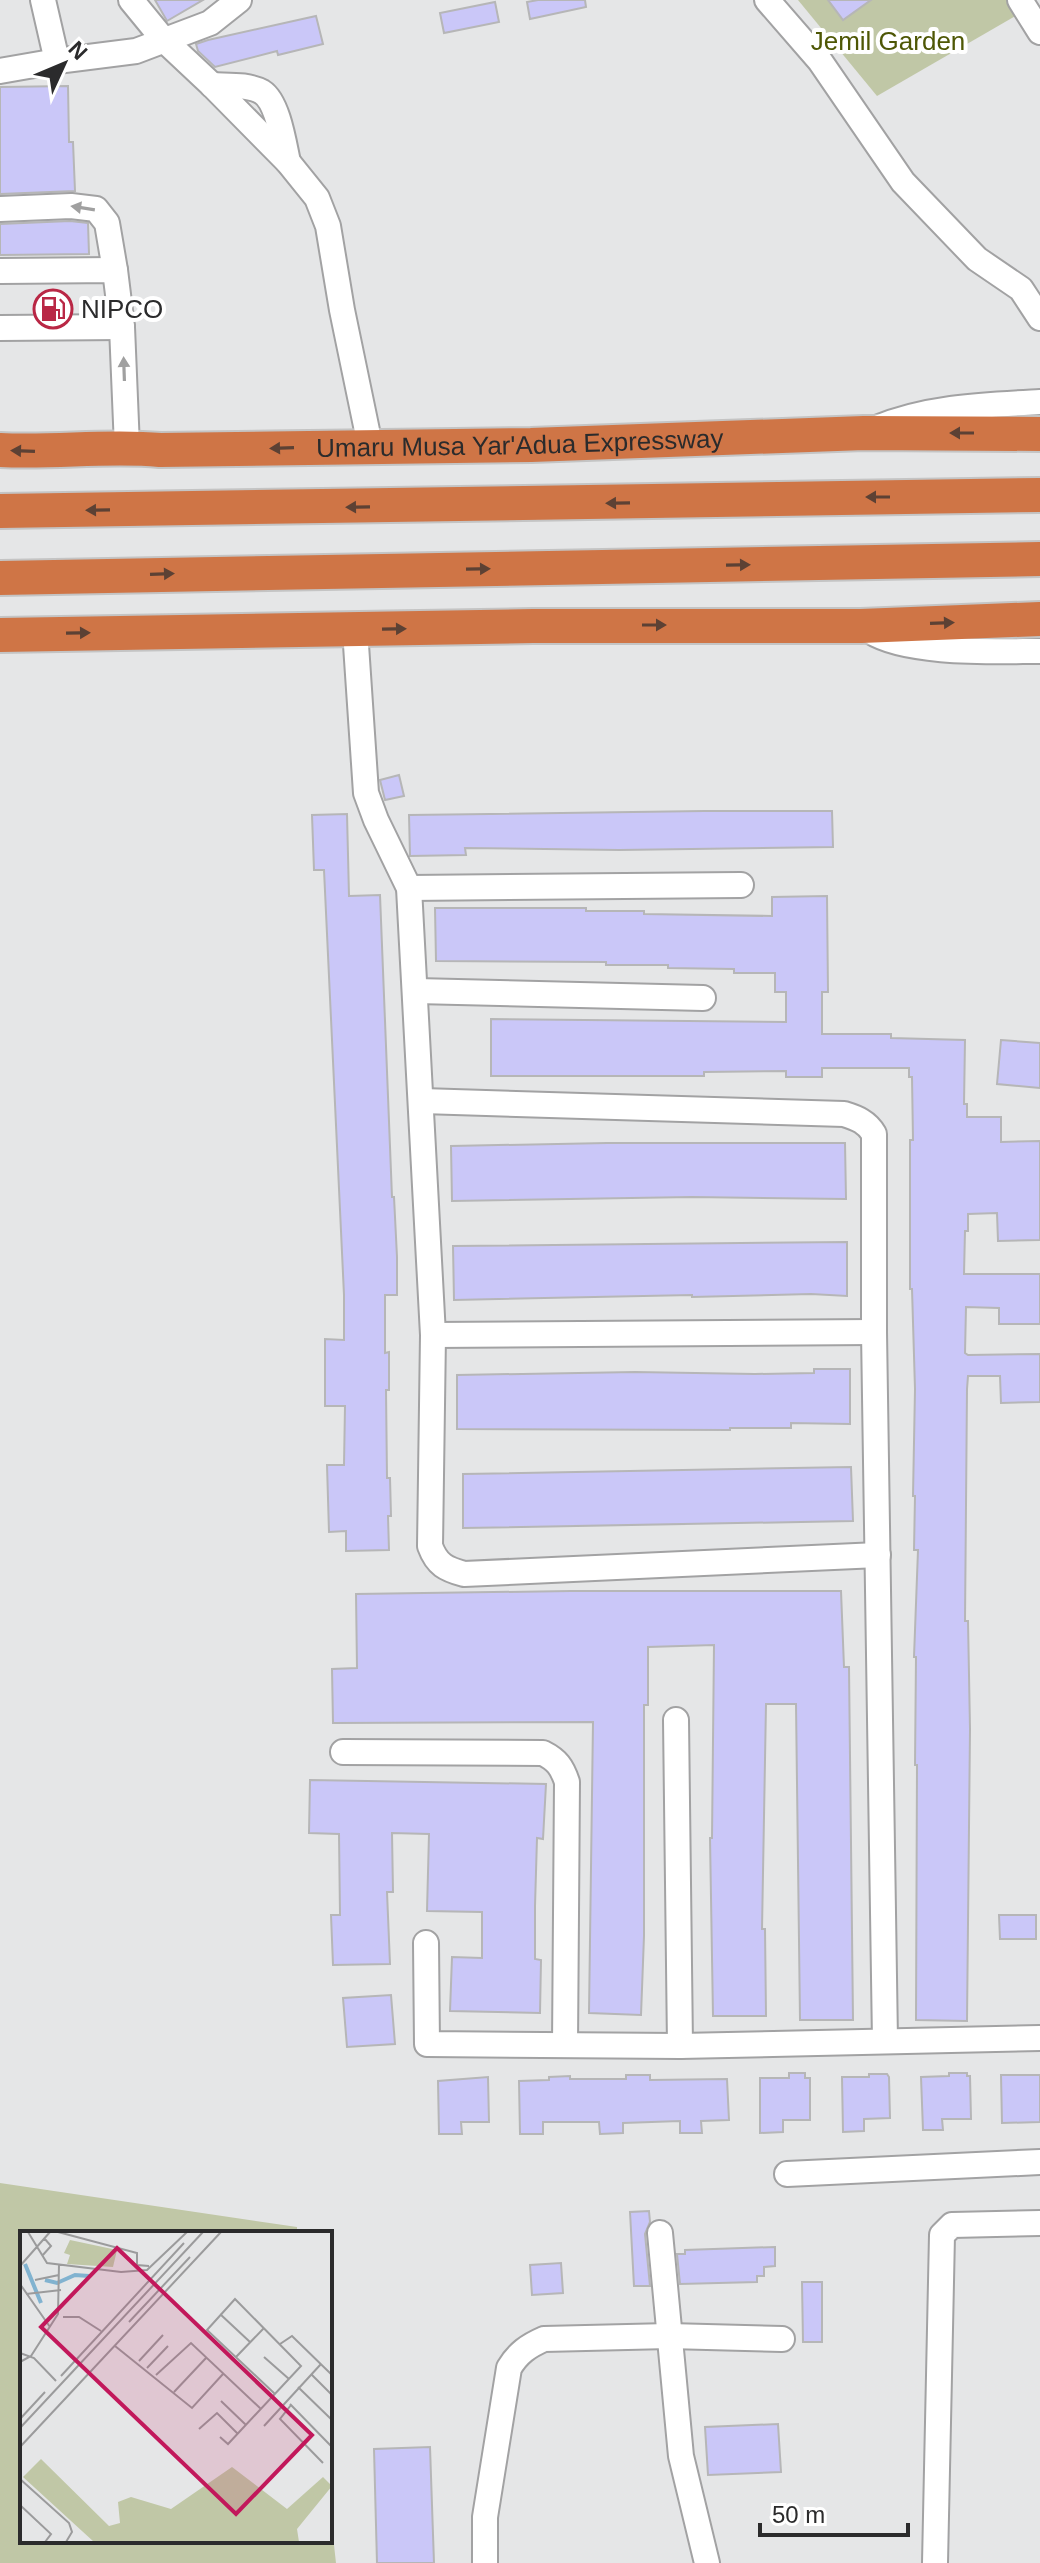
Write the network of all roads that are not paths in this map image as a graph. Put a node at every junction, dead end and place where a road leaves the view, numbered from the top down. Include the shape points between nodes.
1 (131, 0) edge
2 (239, 0) edge
3 (767, 0) edge
4 (1020, 0) edge
5 (42, 2) edge
6 (1040, 32) edge
7 (163, 39) junction
8 (57, 61) junction
9 (0, 71) edge
10 (0, 209) edge
11 (115, 270) junction
12 (0, 271) edge
13 (1040, 318) edge
14 (122, 327) junction
15 (0, 328) edge
16 (1040, 402) edge
17 (864, 433) junction
18 (1040, 434) edge
19 (370, 445) junction
20 (127, 447) junction
21 (0, 450) edge
22 (1040, 495) edge
23 (0, 511) edge
24 (1040, 559) edge
25 (0, 578) edge
26 (1040, 619) edge
27 (861, 626) junction
28 (355, 630) junction
29 (0, 635) edge
30 (1040, 651) edge
31 (741, 885) dead end
32 (409, 888) junction
33 (416, 991) junction
34 (703, 998) dead end
35 (422, 1101) junction
36 (874, 1332) junction
37 (433, 1335) junction
38 (878, 1555) junction
39 (676, 1720) dead end
40 (343, 1752) dead end
41 (426, 1943) dead end
42 (1040, 2038) edge
43 (885, 2041) junction
44 (565, 2045) junction
45 (680, 2046) junction
46 (1040, 2162) edge
47 (787, 2174) dead end
48 (1040, 2223) edge
49 (660, 2233) dead end
50 (669, 2336) junction
51 (782, 2339) dead end
52 (485, 2563) edge
53 (707, 2563) edge
54 (935, 2563) edge

1 - 7 street
2 - 7 street via 210,23
3 - 13 street via 820,61 903,182 977,259 1021,289
4 - 6 street
5 - 8 street
7 - 8 street via 136,51
7 - 19 street via 288,162 317,198 328,226
8 - 9 street
11 -> 10 street via 107,223 96,209
11 - 12 street
11 - 14 street
14 - 15 street
20 -> 14 street
16 - 17 street via 904,416
18 -> 17 highway, Umaru Musa Yar'Adua Expressway
17 - 19 highway, Umaru Musa Yar'Adua Expressway
19 -> 20 highway, Umaru Musa Yar'Adua Expressway
20 -> 21 highway, Umaru Musa Yar'Adua Expressway
22 -> 23 highway
25 -> 24 highway
27 -> 26 highway
28 -> 27 highway
27 - 30 street via 877,636 921,647
29 -> 28 highway
28 - 32 street via 366,793
31 - 32 street
32 - 33 street
33 - 34 street
33 - 35 street
35 - 36 street via 857,1118 874,1134
35 - 37 street
36 - 37 street
36 - 38 street
37 - 38 street via 430,1546 435,1561 449,1570 464,1574
38 - 43 street
39 - 45 street
40 - 44 street via 543,1753 563,1769
41 - 44 street via 427,2044
42 - 43 street
43 - 45 street
44 - 45 street
46 - 47 street
48 - 54 street via 952,2225 942,2235
49 - 50 street
50 - 51 street
50 - 52 street via 544,2339 517,2356 509,2368 485,2517
50 - 53 street via 681,2456

